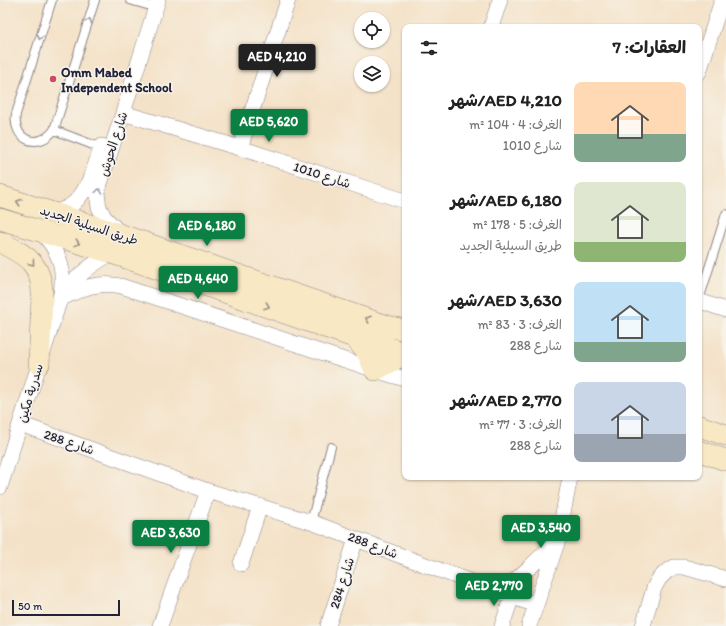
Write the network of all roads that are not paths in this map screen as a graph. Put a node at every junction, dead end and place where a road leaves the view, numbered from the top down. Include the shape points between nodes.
1 (52, 0) edge
2 (95, 0) edge
3 (130, 0) edge
4 (288, 0) edge
5 (500, 0) edge
6 (722, 0) edge
7 (151, 2) edge
8 (492, 24) edge
9 (702, 63) edge
10 (124, 112) junction
11 (54, 130) junction
12 (101, 148) junction
13 (240, 148) junction
14 (0, 196) edge
15 (402, 200) edge
16 (54, 214) junction
17 (726, 214) edge
18 (0, 219) edge
19 (40, 231) junction
20 (0, 242) edge
21 (117, 244) junction
22 (702, 290) edge
23 (60, 299) junction
24 (702, 301) edge
25 (726, 310) edge
26 (402, 329) edge
27 (354, 336) junction
28 (402, 352) edge
29 (402, 355) edge
30 (39, 364) junction
31 (375, 370) junction
32 (402, 378) edge
33 (20, 424) junction
34 (702, 427) edge
35 (726, 435) edge
36 (331, 447) dead end
37 (702, 452) edge
38 (726, 460) edge
39 (569, 480) edge
40 (0, 487) edge
41 (208, 491) junction
42 (260, 506) junction
43 (311, 522) junction
44 (356, 539) junction
45 (558, 540) junction
46 (241, 564) dead end
47 (726, 579) edge
48 (506, 594) junction
49 (536, 605) junction
50 (160, 626) edge
51 (328, 626) edge
52 (502, 626) edge
53 (529, 626) edge
54 (643, 626) edge

1 -> 11 lane via 15,120 18,132 28,140 40,141
11 -> 2 lane
3 - 7 lane
4 - 13 street
5 - 8 street
6 - 9 street
7 - 10 street, شارع الحوش
7 - 12 street, شارع الحوش
10 - 13 street, شارع 1010
21 -> 10 street, شارع الحوش via 99,207 97,193
11 - 12 lane
12 - 16 street, شارع الحوش via 84,190 69,206
13 - 15 street, شارع 1010
16 -> 14 street, طريق السيلية الجديد
16 - 21 street, طريق السيلية الجديد
17 - 22 lane
18 - 19 street, طريق السيلية الجديد
19 -> 21 street, طريق السيلية الجديد
19 - 23 street, سدرية مكين via 56,250 60,262 63,287
20 -> 30 street via 22,253 30,261 36,268 43,287
21 - 23 street, سدرية مكين via 82,272
26 -> 21 street, طريق السيلية الجديد
21 -> 27 street, طريق السيلية الجديد
23 - 30 street, سدرية مكين
23 - 31 street via 90,286 121,286
24 - 25 street
27 - 28 street, طريق السيلية الجديد
27 - 31 street via 367,352
29 - 31 street
30 - 33 street, سدرية مكين
31 - 32 street
33 - 40 street, سدرية مكين
33 - 41 street, شارع 288
34 - 35 street
36 - 43 lane
37 - 38 street
39 - 45 street
41 - 42 street, شارع 288
41 - 50 street
42 - 43 street, شارع 288
42 - 46 street
43 - 44 street, شارع 288
44 - 48 street, شارع 288
44 - 51 street, شارع 284
45 - 48 street
45 - 49 street
47 - 54 street via 684,567 666,572 658,579 654,588
48 - 49 street, شارع 288
48 - 52 street
49 - 53 street

